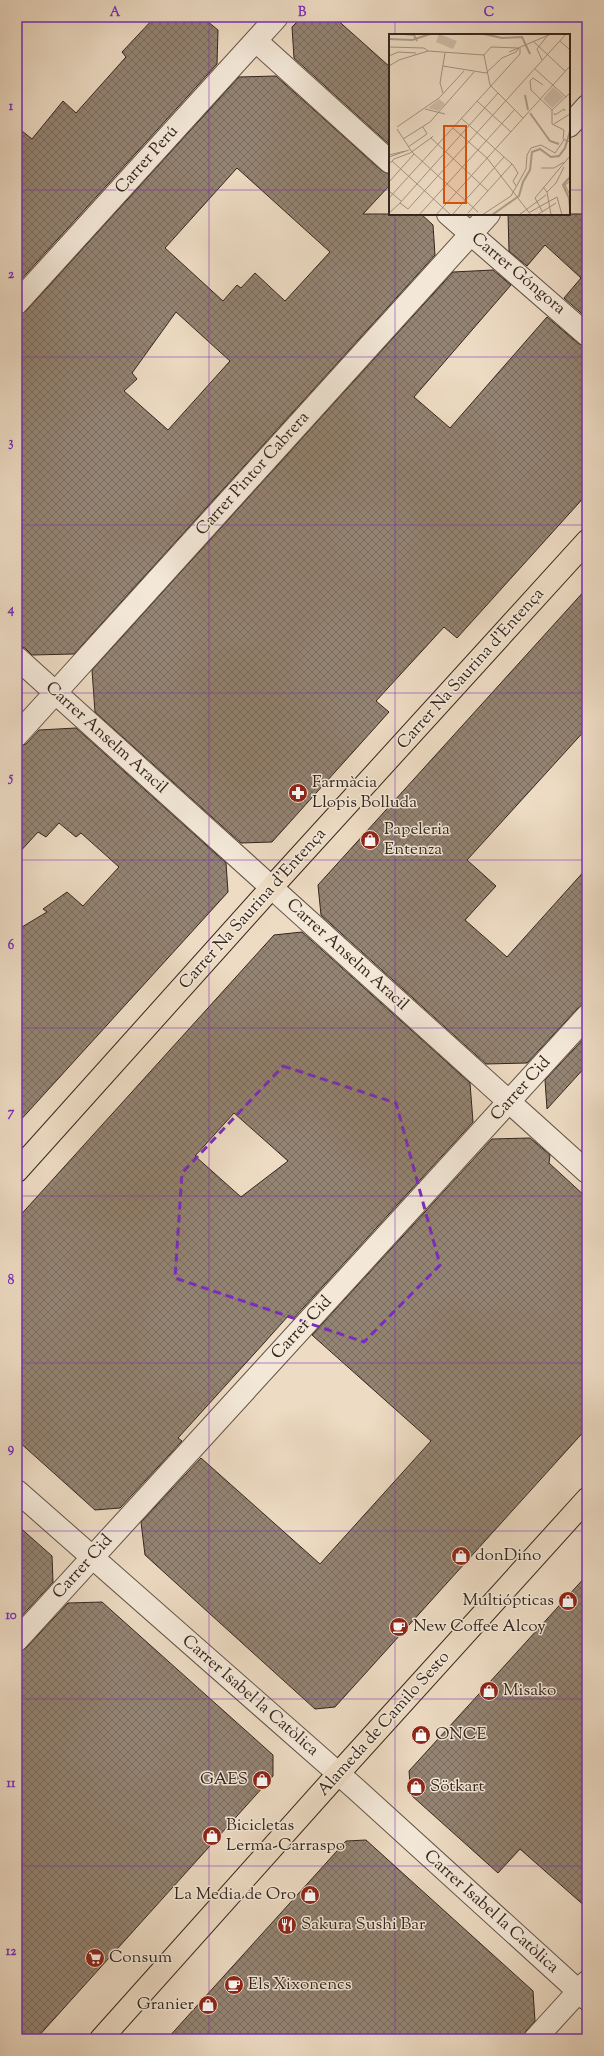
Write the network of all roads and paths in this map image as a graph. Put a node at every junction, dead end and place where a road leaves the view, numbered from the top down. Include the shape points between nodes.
1 (277, 17) edge
2 (256, 40) junction
3 (587, 106) edge
4 (570, 125) edge
5 (389, 161) edge
6 (449, 215) edge
7 (488, 215) edge
8 (471, 234) junction
9 (17, 303) edge
10 (587, 334) edge
11 (587, 541) edge
12 (17, 658) edge
13 (55, 692) junction
14 (17, 735) edge
15 (272, 887) junction
16 (587, 1016) edge
17 (510, 1102) junction
18 (17, 1171) edge
19 (587, 1172) edge
20 (17, 1491) edge
21 (587, 1500) edge
22 (91, 1558) junction
23 (17, 1640) edge
24 (338, 1774) junction
25 (584, 1991) edge
26 (101, 2039) edge
27 (535, 2039) edge

1 - 2 street, Carrer Perú
2 - 5 street
2 - 9 street, Carrer Perú
3 - 4 street
6 - 8 street, Carrer Góngora
7 - 8 street, Carrer Pintor Cabrera
8 - 10 street, Carrer Góngora
8 - 13 street, Carrer Pintor Cabrera
11 - 15 main road, Carrer Na Saurina d'Entença
12 - 13 street, Carrer Anselm Aracil
13 - 14 street, Carrer Pintor Cabrera
13 - 15 street, Carrer Anselm Aracil
15 - 17 street, Carrer Anselm Aracil
15 - 18 main road, Carrer Na Saurina d'Entença
16 - 17 street, Carrer Cid
17 - 19 street, Carrer Anselm Aracil
17 - 22 street, Carrer Cid
20 - 22 street, Carrer Isabel la Catòlica
21 - 24 main road, Alameda de Camilo Sesto
22 - 23 street, Carrer Cid
22 - 24 street, Carrer Isabel la Catòlica
24 - 25 street, Carrer Isabel la Catòlica
24 - 26 main road, Alameda de Camilo Sesto
25 - 27 street

